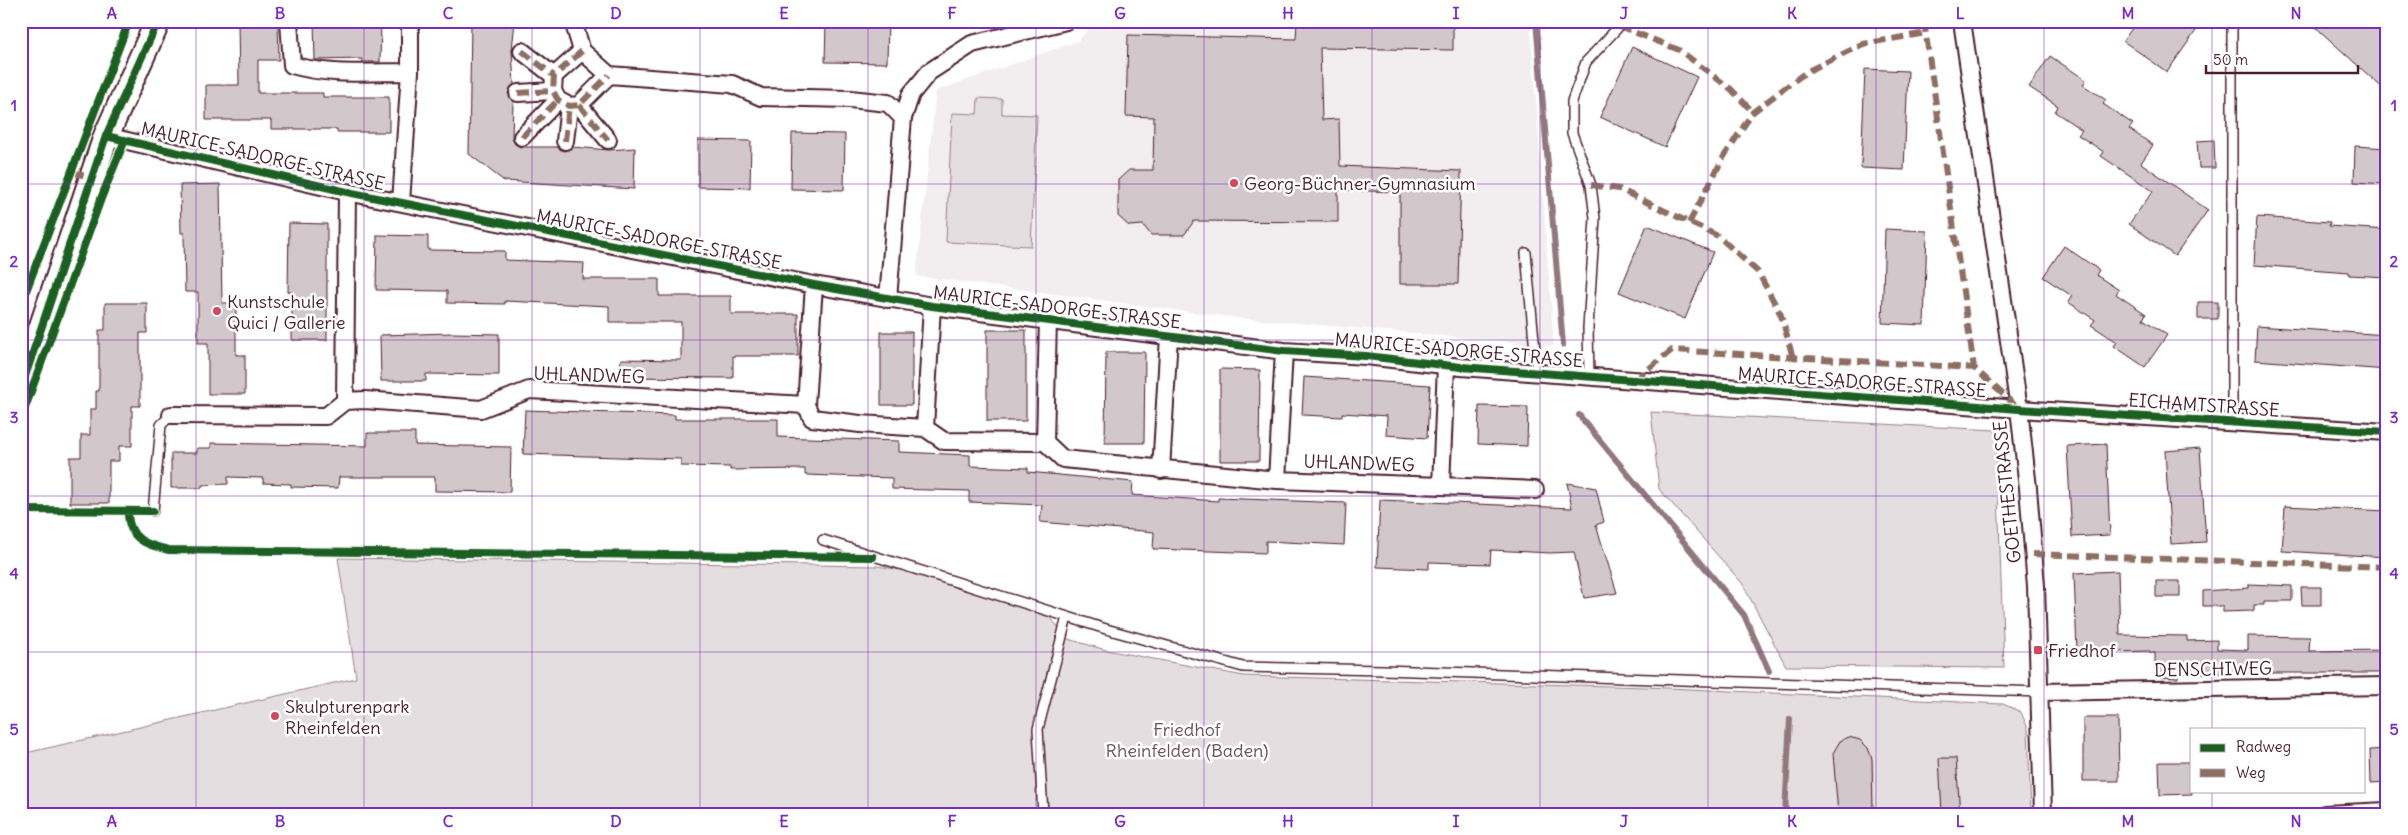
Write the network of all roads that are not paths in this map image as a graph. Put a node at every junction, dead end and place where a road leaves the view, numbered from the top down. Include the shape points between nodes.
1 (158, 21) edge
2 (289, 21) edge
3 (410, 21) edge
4 (573, 21) edge
5 (1066, 21) edge
6 (1624, 21) edge
7 (1962, 21) edge
8 (2232, 21) edge
9 (522, 51) dead end
10 (582, 52) junction
11 (410, 72) junction
12 (609, 75) junction
13 (518, 93) dead end
14 (563, 96) junction
15 (903, 118) junction
16 (106, 136) junction
17 (522, 137) dead end
18 (608, 140) dead end
19 (565, 141) dead end
20 (347, 192) junction
21 (401, 202) junction
22 (1526, 252) dead end
23 (814, 285) junction
24 (888, 299) junction
25 (932, 306) junction
26 (1048, 320) junction
27 (1168, 336) junction
28 (1284, 351) junction
29 (1446, 365) junction
30 (1537, 373) junction
31 (1589, 377) junction
32 (21, 388) edge
33 (345, 401) junction
34 (806, 405) junction
35 (2019, 409) junction
36 (171, 415) joint
37 (2232, 422) junction
38 (925, 428) junction
39 (2387, 432) edge
40 (1045, 442) junction
41 (1161, 470) junction
42 (1277, 480) junction
43 (1441, 486) junction
44 (1535, 490) dead end
45 (153, 511) dead end
46 (823, 540) dead end
47 (1067, 616) junction
48 (2387, 686) edge
49 (2040, 692) junction
50 (2387, 811) edge
51 (1043, 814) edge
52 (2043, 814) edge
53 (2324, 814) edge

1 - 16 street
2 - 11 street via 292,65 339,72
3 - 11 street
4 - 10 street
5 - 15 street via 972,44 929,72 911,94
6 - 31 lane via 1586,62 1572,102 1572,133 1591,185 1595,218 1588,328
7 - 35 street, GOETHESTRASSE
8 - 37 lane
9 - 14 street
10 - 12 street
10 - 14 street
11 - 21 street
12 - 14 street
12 - 15 street via 732,84 761,98 850,99 888,103
13 - 14 street
14 - 17 street
14 - 18 street
14 - 19 street
15 - 24 street
16 - 20 street, MAURICE-SADORGE-STRASSE
16 - 32 street
20 - 21 street, MAURICE-SADORGE-STRASSE
20 - 33 street
21 - 23 street, MAURICE-SADORGE-STRASSE
22 - 30 lane
23 - 24 street, MAURICE-SADORGE-STRASSE
23 - 34 street
24 - 25 street, MAURICE-SADORGE-STRASSE
25 - 26 street, MAURICE-SADORGE-STRASSE
25 - 38 street
26 - 27 street, MAURICE-SADORGE-STRASSE
26 - 40 street
27 - 28 street, MAURICE-SADORGE-STRASSE
27 - 41 street
28 - 29 street, MAURICE-SADORGE-STRASSE
28 - 42 street, UHLANDWEG
29 - 30 street, MAURICE-SADORGE-STRASSE
29 - 43 street
30 - 31 street, MAURICE-SADORGE-STRASSE
31 - 35 street, MAURICE-SADORGE-STRASSE
33 - 34 street, UHLANDWEG via 481,409 529,390
33 - 36 street via 326,416
34 - 38 street via 812,418
35 - 37 street, EICHAMTSTRASSE
35 - 49 street, GOETHESTRASSE via 2036,586
36 - 45 lane via 161,424
37 - 39 street, EICHAMTSTRASSE
38 - 40 street via 944,441
40 - 41 street, UHLANDWEG via 1063,459
41 - 42 street, UHLANDWEG
42 - 43 street, UHLANDWEG
43 - 44 street, UHLANDWEG
46 - 47 lane
47 - 49 lane via 1243,667
47 - 51 lane via 1038,729
48 - 49 street, DENSCHIWEG
49 - 52 street, GOETHESTRASSE
50 - 53 street

